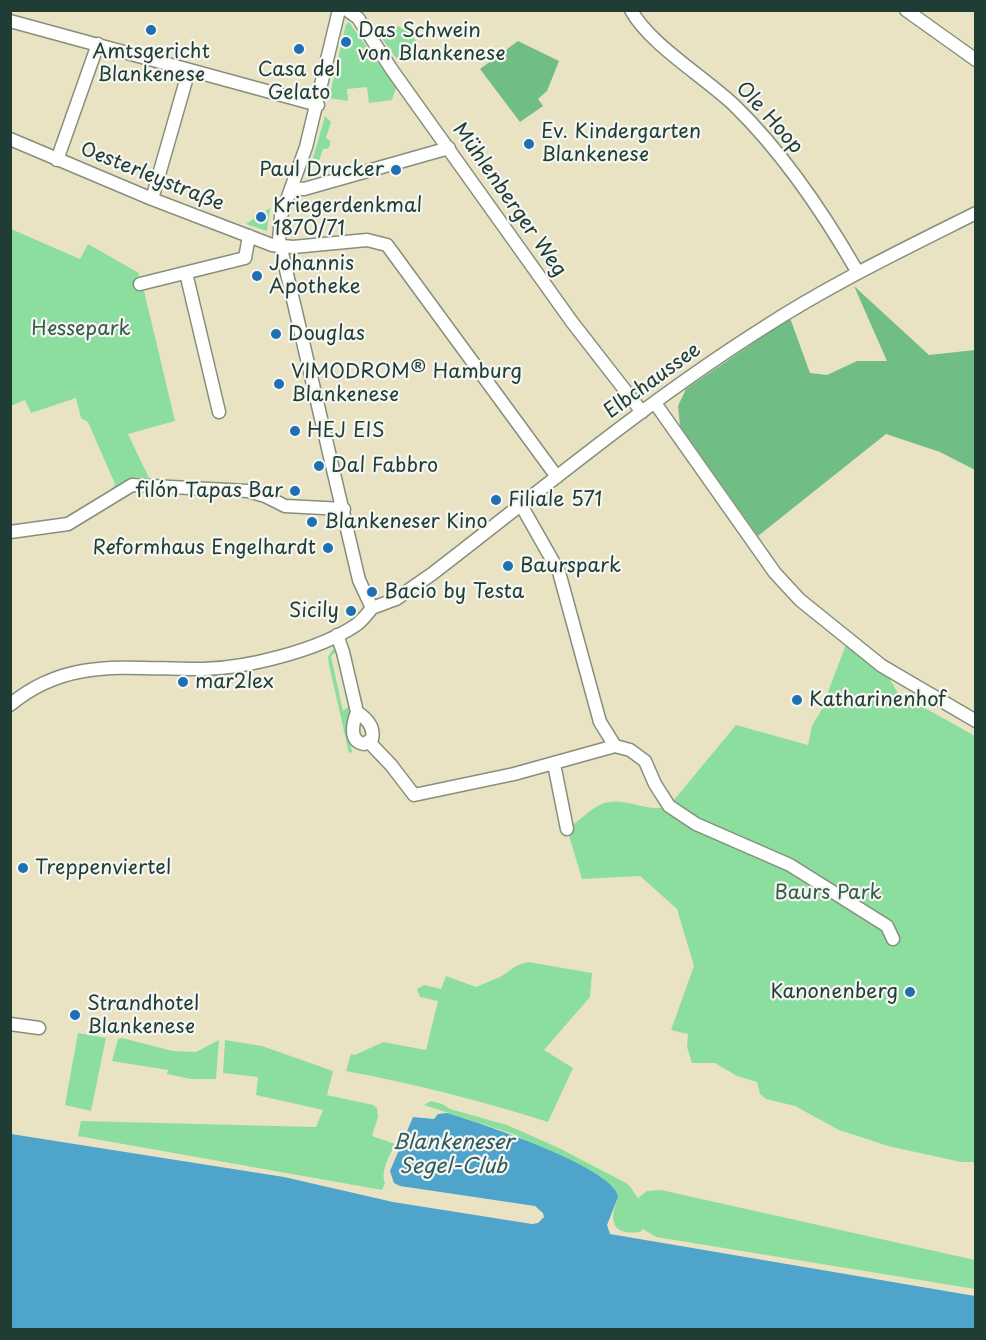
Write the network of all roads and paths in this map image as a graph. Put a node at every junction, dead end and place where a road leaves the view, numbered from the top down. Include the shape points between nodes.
1 (339, 10) edge
2 (347, 10) edge
3 (631, 10) edge
4 (906, 10) edge
5 (10, 21) edge
6 (99, 44) junction
7 (975, 60) edge
8 (189, 70) junction
9 (318, 105) junction
10 (10, 139) edge
11 (449, 148) junction
12 (57, 160) junction
13 (291, 188) junction
14 (152, 199) junction
15 (975, 213) edge
16 (249, 236) junction
17 (280, 246) junction
18 (857, 271) junction
19 (186, 273) junction
20 (140, 284) dead end
21 (655, 403) junction
22 (219, 412) dead end
23 (642, 412) junction
24 (557, 477) junction
25 (521, 505) junction
26 (344, 509) junction
27 (10, 532) edge
28 (372, 608) junction
29 (336, 635) junction
30 (10, 705) edge
31 (357, 712) junction
32 (975, 721) edge
33 (369, 742) junction
34 (615, 746) junction
35 (554, 764) junction
36 (567, 829) dead end
37 (893, 939) dead end
38 (10, 1024) edge
39 (39, 1028) dead end

1 - 9 street
2 - 11 street, Mühlenberger Weg via 358,18
3 - 18 street, Ole Hoop via 659,42 734,105 767,139 814,201
4 - 7 street
5 - 6 street
6 - 8 street
6 - 12 street
8 - 9 street
8 - 14 street
9 - 13 street
10 - 12 street, Oesterleystraße
11 - 13 street via 304,189
11 - 23 street, Mühlenberger Weg via 572,322
12 - 14 street, Oesterleystraße
13 - 17 street via 281,216
14 - 16 street, Oesterleystraße
15 - 18 street, Elbchaussee
16 - 17 street, Oesterleystraße
16 - 19 street via 245,258
17 - 24 street via 367,240 387,245
17 - 26 street
18 - 21 street, Elbchaussee via 758,330
19 - 20 street
19 - 22 street
21 - 23 street, Elbchaussee
21 - 32 street via 775,573 800,600 882,666
23 - 24 street, Elbchaussee
24 - 25 street, Elbchaussee
25 - 28 street, Elbchaussee via 432,574 392,601
25 - 34 street via 559,572 600,722
26 - 27 street via 285,506 248,491 132,485 68,524
26 - 28 street via 359,580
28 - 29 street, Elbchaussee via 358,624
29 - 30 street, Elbchaussee via 285,656 215,669 114,667 60,676
29 - 31 street
31 - 33 street via 372,730
31 - 33 street via 354,738 362,744
33 - 35 street via 414,795
34 - 35 street
34 - 37 street via 630,750 645,762 669,806 696,824 790,865 887,926
35 - 36 street
38 - 39 street

